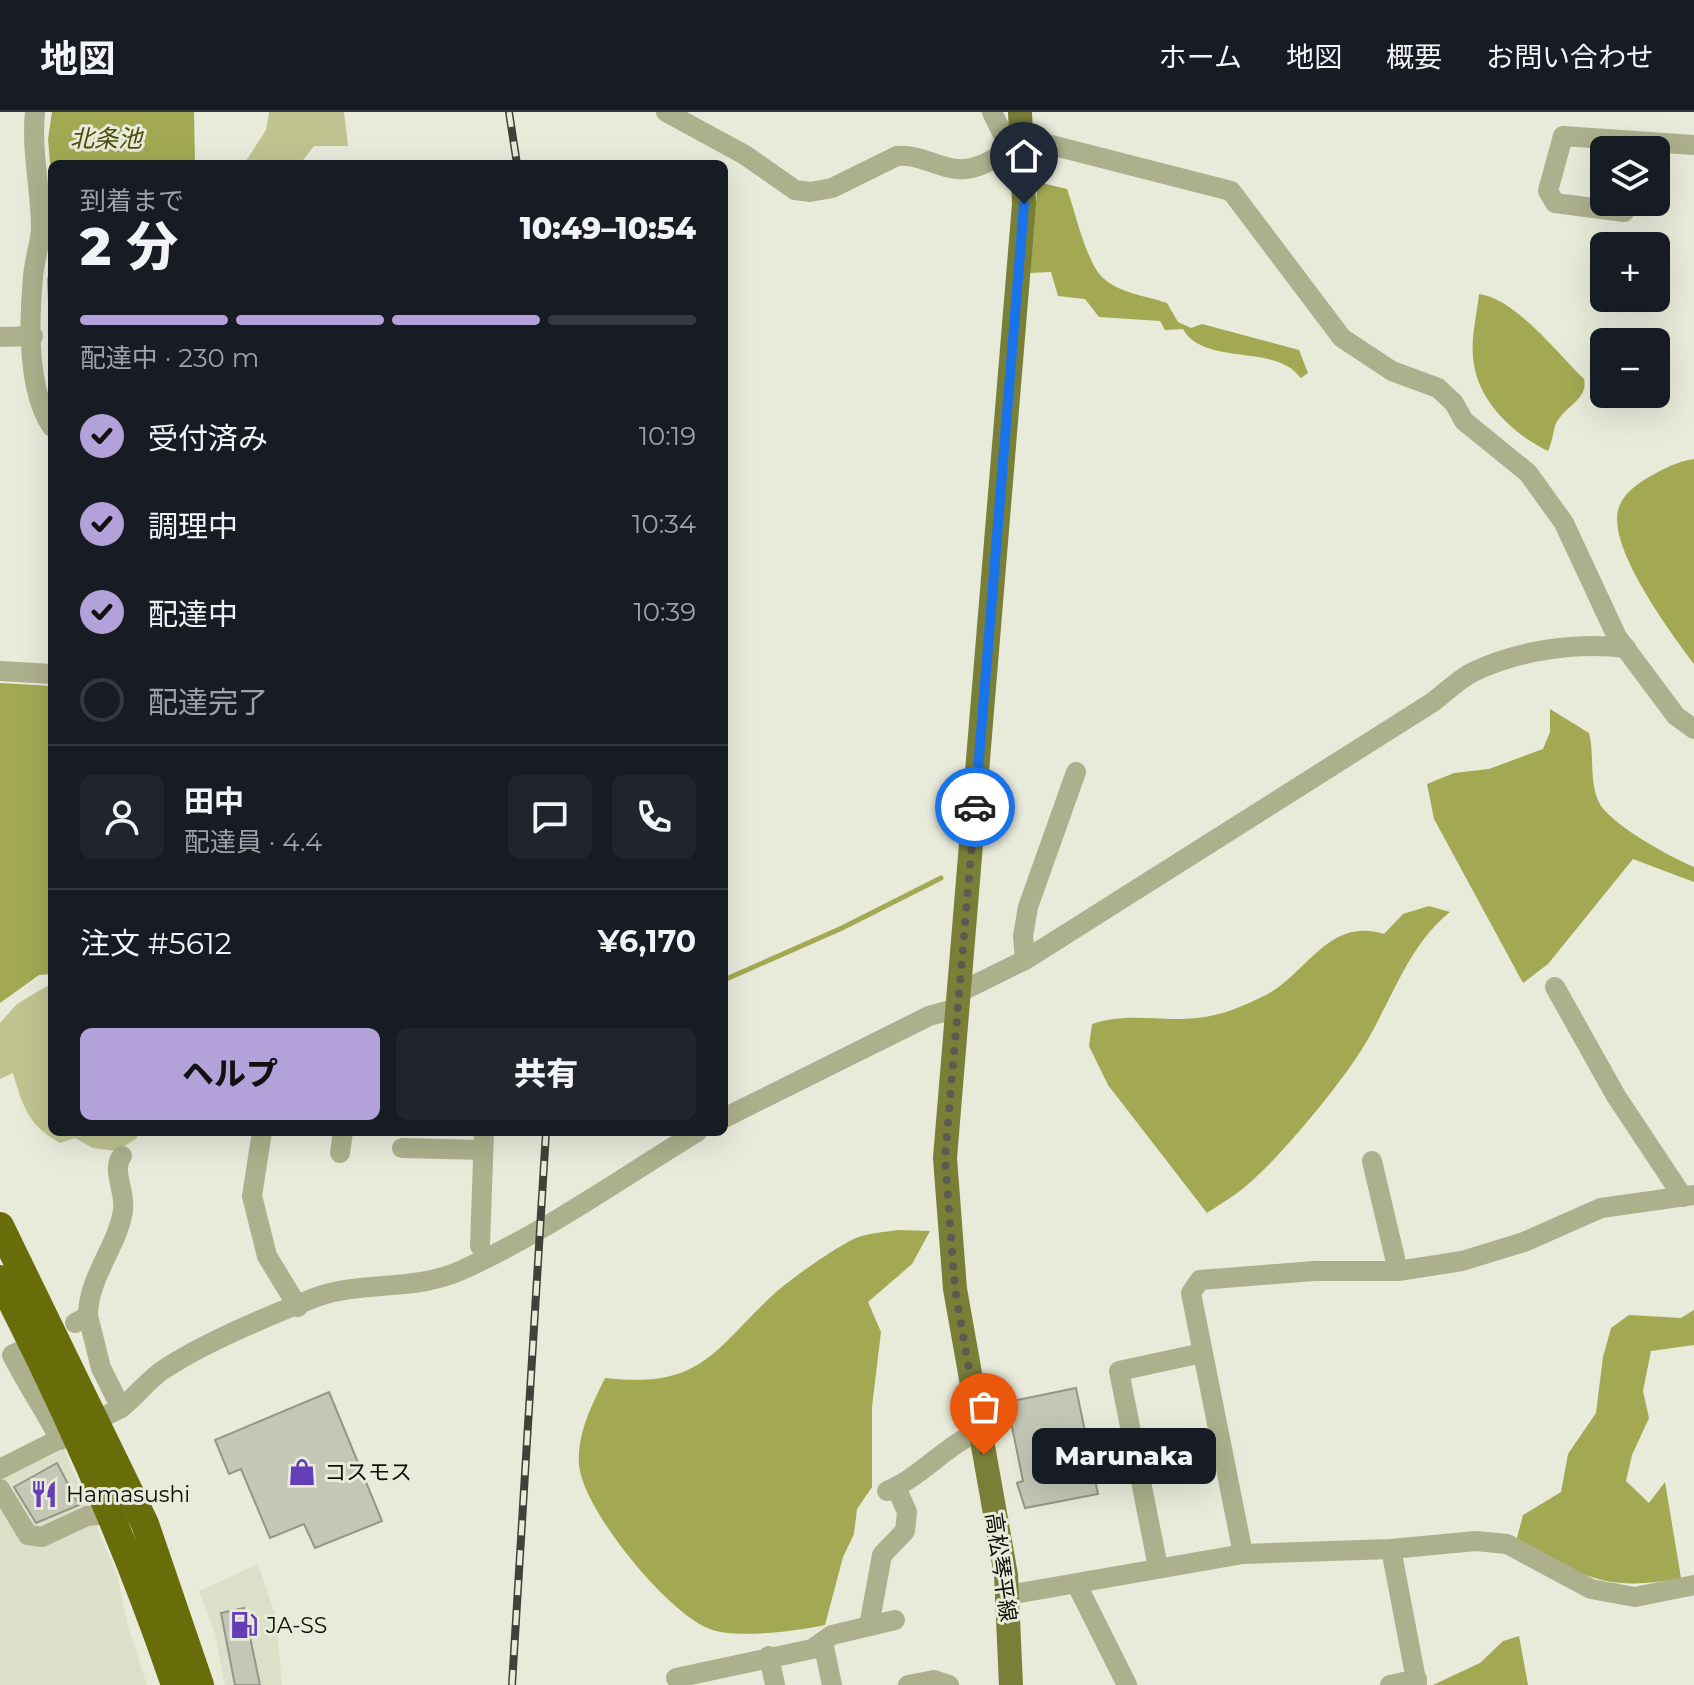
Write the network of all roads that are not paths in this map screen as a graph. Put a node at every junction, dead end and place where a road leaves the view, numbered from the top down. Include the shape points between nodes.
1 (35, 112) edge
2 (666, 112) edge
3 (992, 112) edge
4 (1020, 112) edge
5 (1026, 112) edge
6 (1590, 139) edge
7 (1670, 145) edge
8 (1694, 145) edge
9 (1018, 148) junction
10 (1590, 208) edge
11 (33, 336) junction
12 (0, 337) edge
13 (48, 421) edge
14 (1626, 648) junction
15 (0, 671) edge
16 (48, 674) edge
17 (1694, 729) edge
18 (1076, 772) dead end
19 (1025, 960) junction
20 (1555, 987) dead end
21 (959, 1000) junction
22 (728, 1116) edge
23 (261, 1136) edge
24 (691, 1136) edge
25 (484, 1141) edge
26 (402, 1148) dead end
27 (122, 1156) dead end
28 (1372, 1161) dead end
29 (1688, 1196) edge
30 (0, 1226) edge
31 (480, 1246) dead end
32 (1398, 1271) junction
33 (0, 1279) edge
34 (298, 1307) junction
35 (18, 1352) dead end
36 (1202, 1353) junction
37 (88, 1425) junction
38 (980, 1431) junction
39 (0, 1469) edge
40 (0, 1489) edge
41 (112, 1514) junction
42 (1391, 1549) junction
43 (1243, 1554) junction
44 (1158, 1567) junction
45 (1077, 1585) junction
46 (1694, 1585) edge
47 (1008, 1595) junction
48 (895, 1620) dead end
49 (869, 1626) junction
50 (823, 1642) junction
51 (769, 1656) junction
52 (676, 1678) dead end
53 (713, 1678) edge
54 (1417, 1682) edge
55 (175, 1685) edge
56 (200, 1685) edge
57 (775, 1685) edge
58 (832, 1685) edge
59 (908, 1685) edge
60 (949, 1685) edge
61 (1011, 1685) edge
62 (1127, 1685) edge
63 (1390, 1685) edge

1 - 11 street via 32,143 41,230 32,278
2 - 9 street via 745,155 795,190 810,192 832,188 897,156 908,154 963,169
3 - 9 street
4 - 9 main road, 高松琴平線
5 - 9 street
6 - 10 street via 1563,136 1548,191 1555,203
7 - 8 street
9 - 14 street via 1051,145 1231,191 1342,338 1392,371 1438,388 1464,421 1528,473 1564,523
9 - 21 main road, 高松琴平線 via 1024,204
11 - 12 street
11 - 13 street via 33,376
14 - 17 street via 1676,716
14 - 19 street via 1574,647 1500,661 1471,673
15 - 16 street
18 - 19 street via 1028,907
19 - 21 street
20 - 29 street via 1616,1096
21 - 22 street
21 - 38 main road, 高松琴平線 via 945,1158 948,1221
23 - 34 street via 252,1196 267,1256
24 - 34 street via 463,1270 412,1285 358,1288 313,1298
25 - 26 street
25 - 31 street
27 - 37 street via 118,1161 123,1213 82,1319 101,1368
28 - 32 street
29 - 32 street via 1601,1208 1524,1242 1462,1261
30 - 37 highway
32 - 36 street via 1200,1280 1191,1293
33 - 37 highway
34 - 37 street via 162,1370 139,1395
35 - 37 street via 12,1355 40,1397
36 - 43 street
36 - 44 street via 1119,1371
37 - 39 street
37 - 41 highway
37 - 56 highway via 145,1524
38 - 47 main road, 高松琴平線
38 - 49 street via 960,1439 944,1457 890,1490 907,1512 905,1531 882,1555
40 - 41 street via 28,1535 42,1537 87,1516
41 - 55 highway
42 - 43 street
42 - 46 street via 1476,1541 1507,1544 1591,1589 1635,1597
42 - 54 street
43 - 44 street
44 - 45 street
45 - 47 street
45 - 62 street
47 - 61 main road, 高松琴平線
48 - 49 street
49 - 50 street
50 - 51 street via 812,1649
50 - 58 street
51 - 53 street
51 - 57 street
52 - 53 street
54 - 63 street
59 - 60 street via 934,1680

